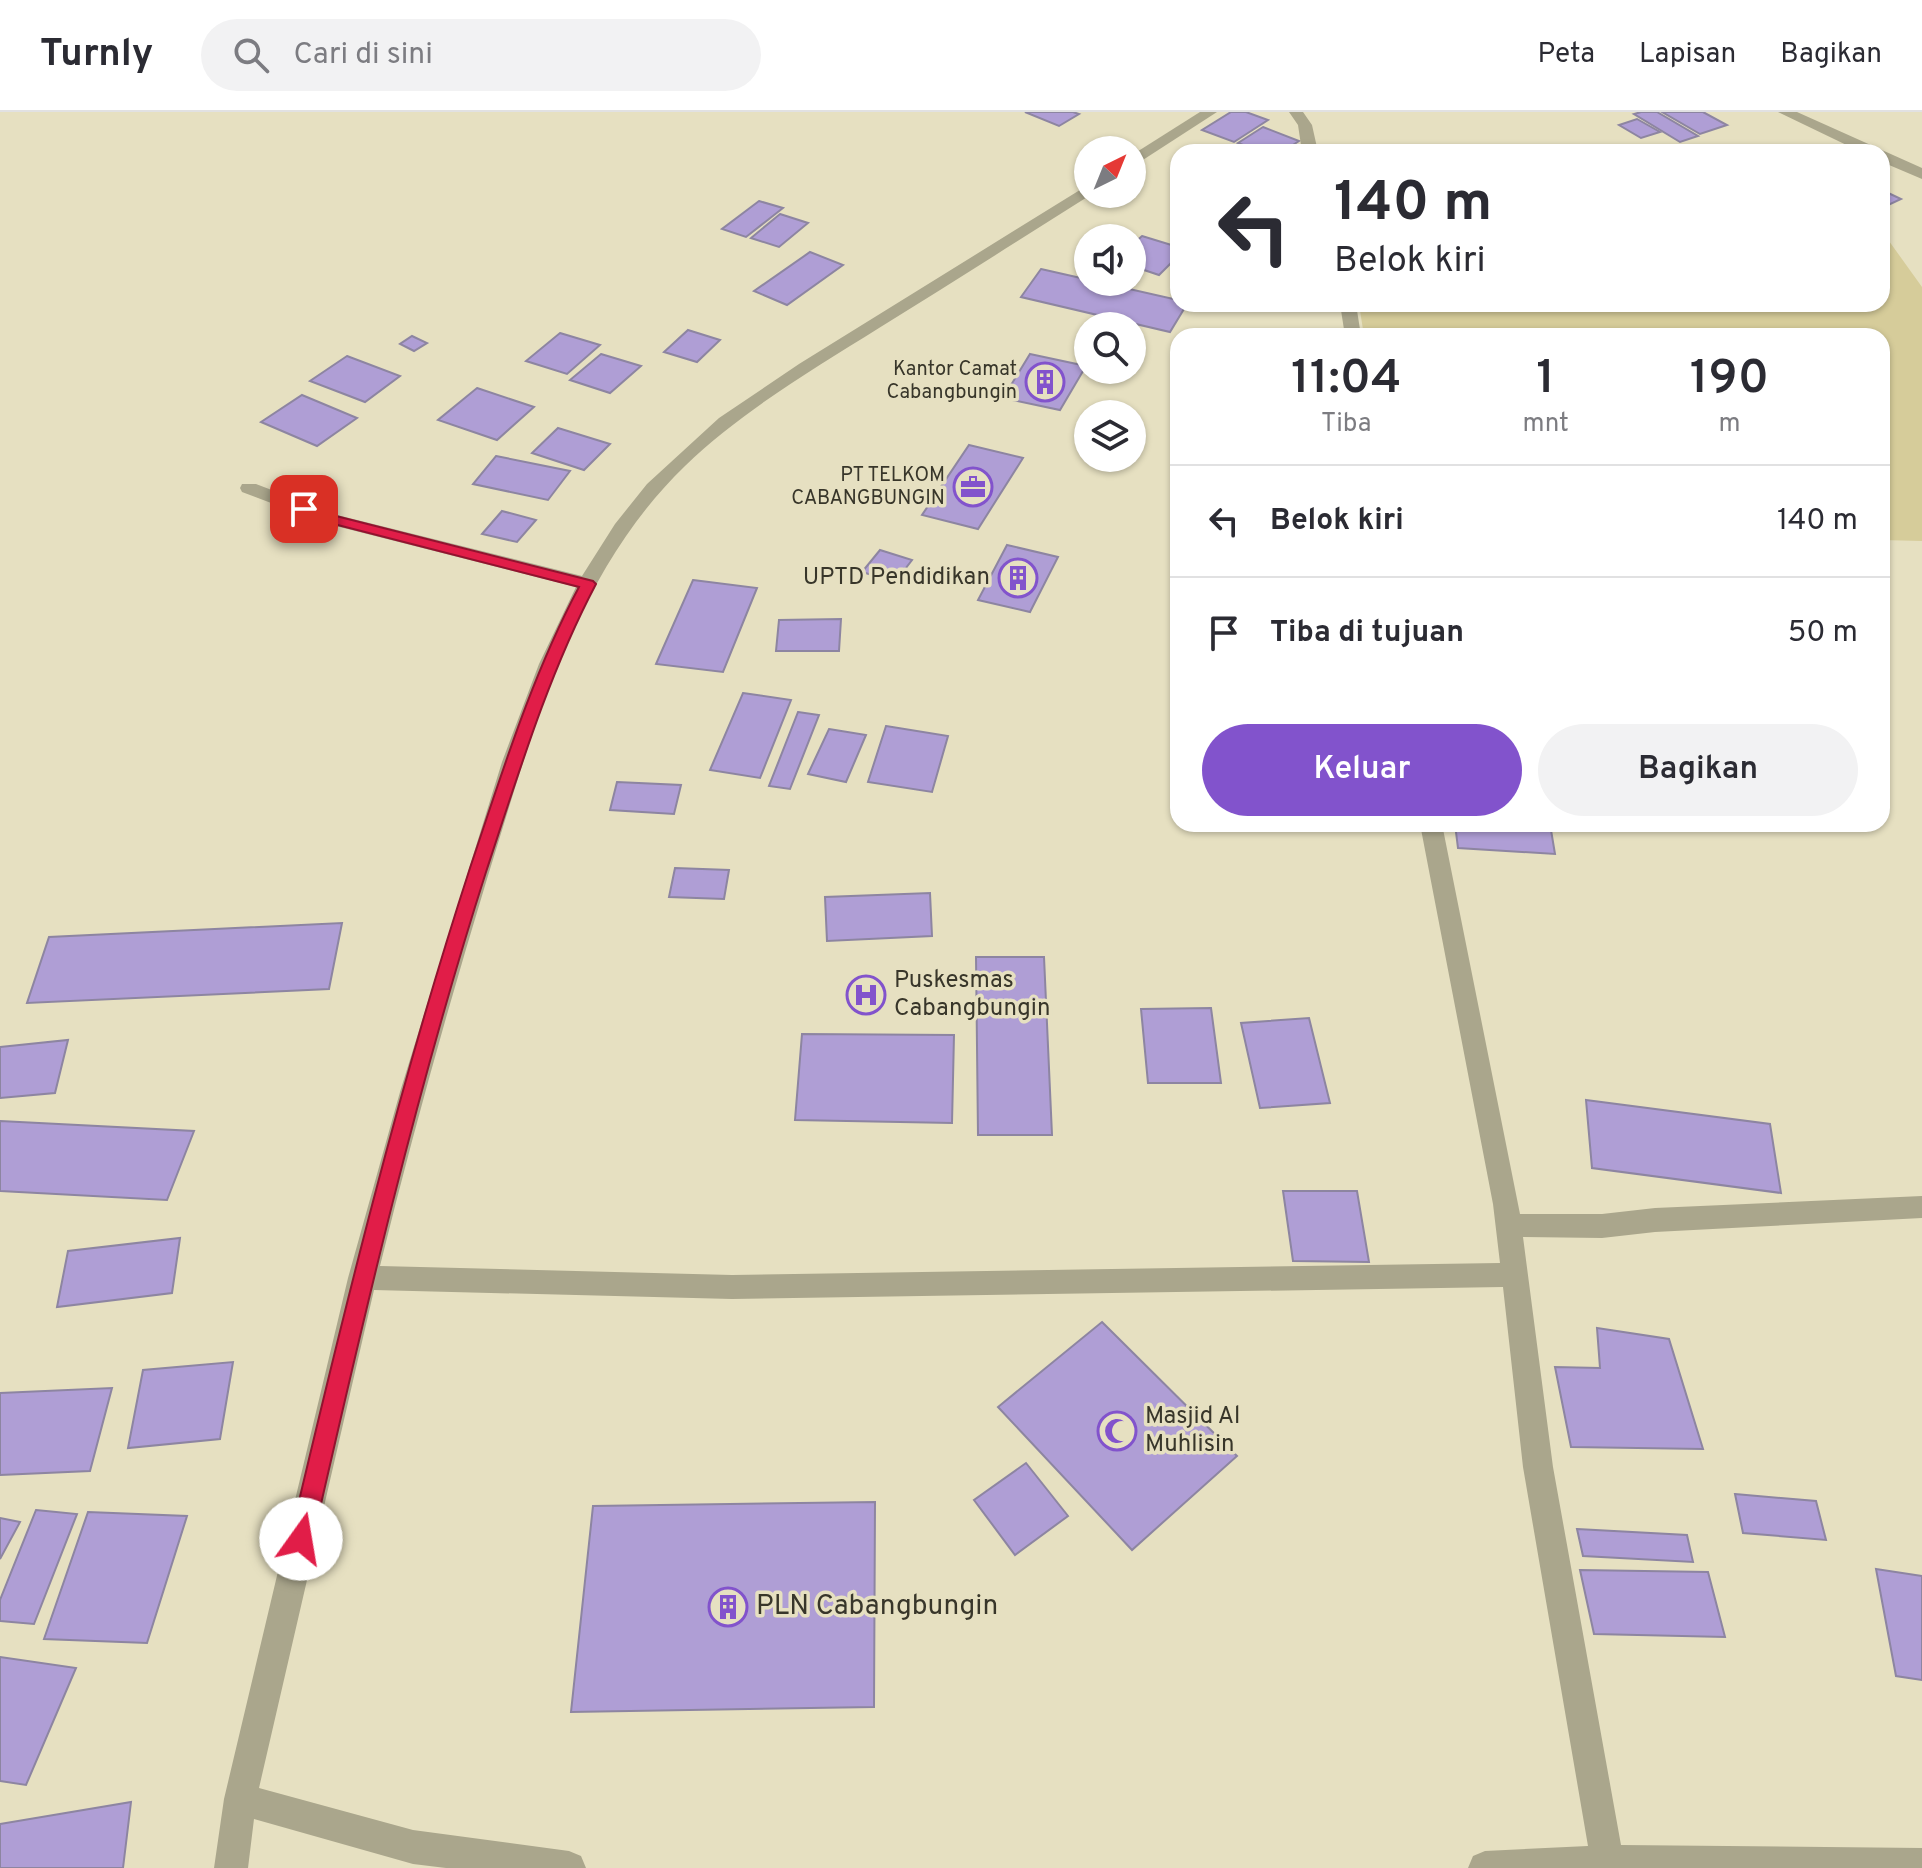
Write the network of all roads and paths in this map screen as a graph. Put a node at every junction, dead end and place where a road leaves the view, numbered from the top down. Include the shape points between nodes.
1 (1210, 112) edge
2 (1296, 112) edge
3 (1785, 112) edge
4 (1309, 144) edge
5 (1855, 144) edge
6 (1146, 153) edge
7 (1890, 160) edge
8 (1922, 174) edge
9 (1074, 199) edge
10 (249, 488) dead end
11 (588, 584) junction
12 (1433, 832) edge
13 (1922, 1207) edge
14 (1509, 1225) junction
15 (1515, 1275) junction
16 (362, 1278) junction
17 (240, 1799) junction
18 (1607, 1865) edge
19 (1922, 1865) edge
20 (231, 1868) edge
21 (569, 1868) edge
22 (1485, 1868) edge

1 - 6 street
2 - 4 street
3 - 5 street
7 - 8 street
9 - 11 street via 748,403 692,447 607,547
10 - 11 street via 331,519
11 - 16 street via 565,627 505,788 439,991
12 - 14 street
13 - 14 street via 1602,1226
14 - 15 street
15 - 16 street via 732,1287
15 - 18 street via 1538,1467
16 - 17 street
17 - 20 street
17 - 21 street via 413,1847
18 - 19 street
18 - 22 street

